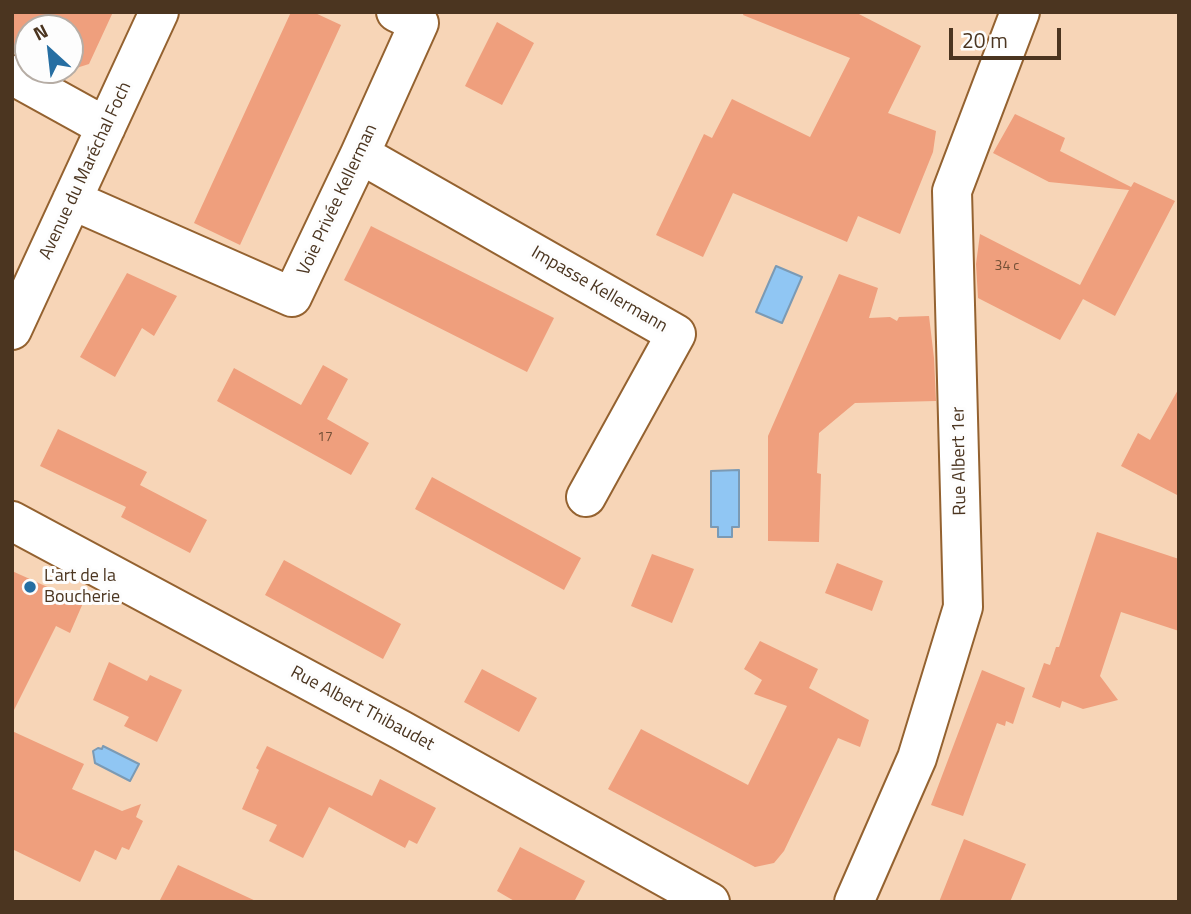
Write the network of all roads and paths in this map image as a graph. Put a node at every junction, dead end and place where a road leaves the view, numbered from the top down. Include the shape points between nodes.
1 (159, 12) edge
2 (396, 12) edge
3 (1020, 12) edge
4 (12, 75) edge
5 (106, 127) junction
6 (360, 155) junction
7 (72, 200) junction
8 (12, 330) edge
9 (586, 497) dead end
10 (12, 521) edge
11 (710, 902) edge
12 (854, 902) edge

1 - 5 street, Avenue du Maréchal Foch
2 - 6 street, Voie Privée Kellerman via 419,23
3 - 12 street, Rue Albert 1er via 952,191 963,607 917,758
4 - 5 street
5 - 7 street, Avenue du Maréchal Foch
6 - 7 street, Voie Privée Kellerman via 292,297
6 - 9 street, Impasse Kellermann via 676,334
7 - 8 street, Avenue du Maréchal Foch
10 - 11 street, Rue Albert Thibaudet

